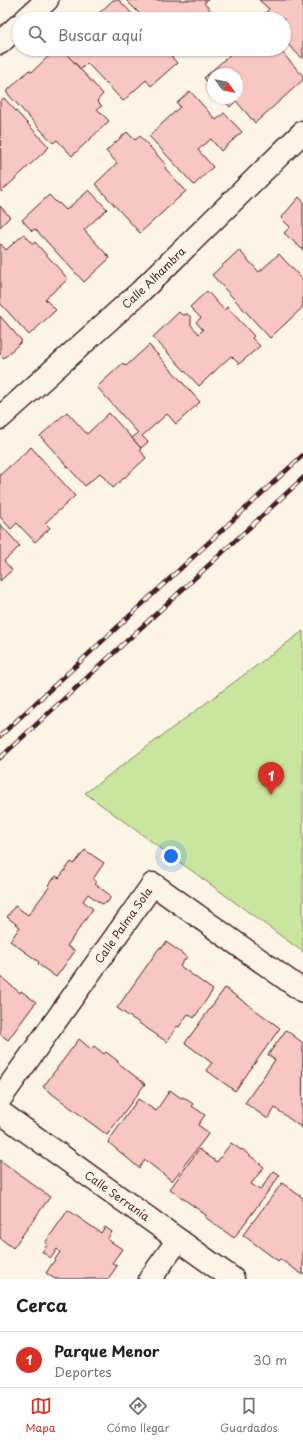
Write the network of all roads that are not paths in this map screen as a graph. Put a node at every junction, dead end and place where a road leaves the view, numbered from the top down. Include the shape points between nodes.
1 (47, 0) edge
2 (34, 12) edge
3 (12, 32) edge
4 (0, 43) edge
5 (303, 132) edge
6 (0, 418) edge
7 (303, 991) edge
8 (0, 1099) edge
9 (0, 1112) edge
10 (178, 1240) junction
11 (150, 1279) edge
12 (234, 1279) edge

1 - 2 street
3 - 4 street
5 - 6 street, Calle Alhambra via 140,292
7 - 8 street, Calle Palma Sola via 153,884
9 - 10 street, Calle Serranía
10 - 11 street
10 - 12 street, Calle Serranía

